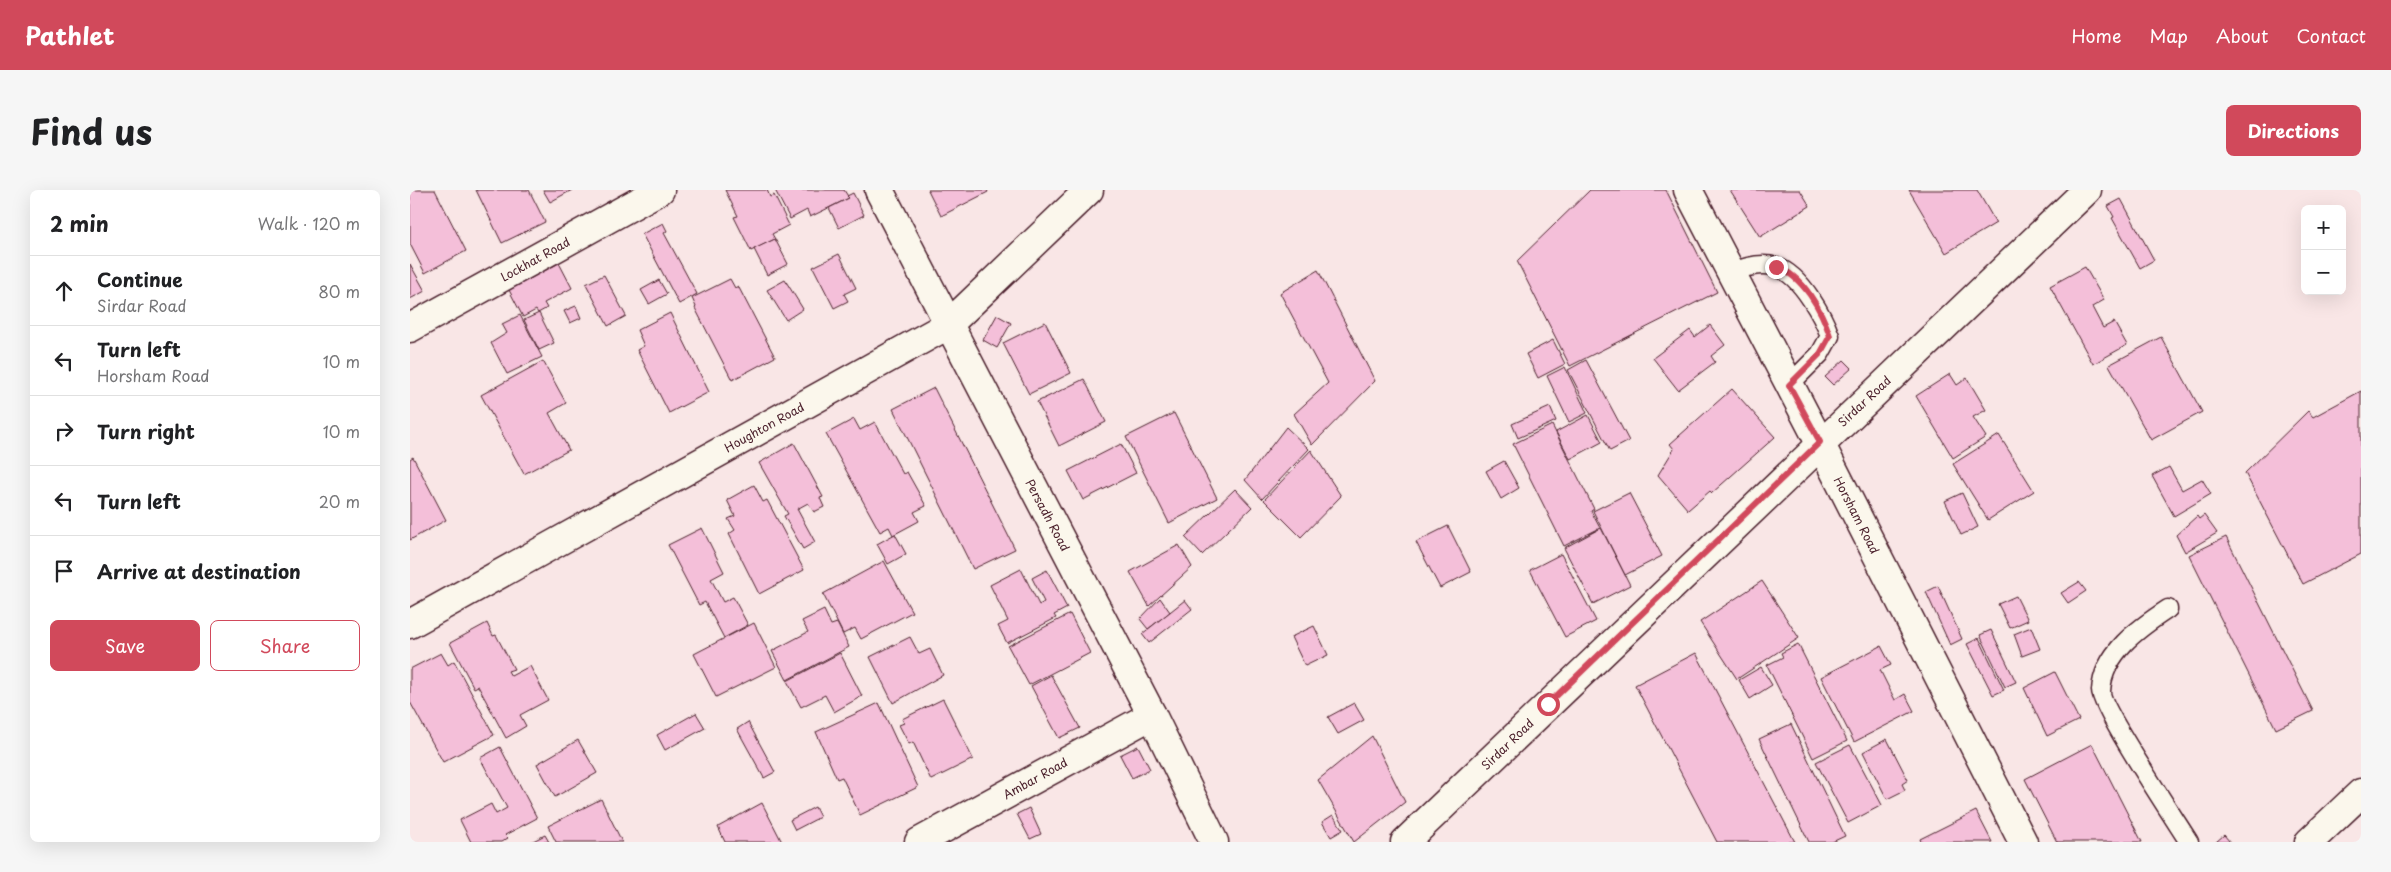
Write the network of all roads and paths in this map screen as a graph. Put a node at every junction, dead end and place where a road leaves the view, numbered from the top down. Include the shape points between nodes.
1 (660, 190) edge
2 (879, 190) edge
3 (1089, 190) edge
4 (1688, 190) edge
5 (2087, 190) edge
6 (1730, 273) junction
7 (948, 325) junction
8 (410, 328) edge
9 (1789, 385) junction
10 (1820, 442) junction
11 (2168, 609) dead end
12 (410, 624) edge
13 (1152, 715) junction
14 (2361, 793) edge
15 (919, 842) edge
16 (1214, 842) edge
17 (1405, 842) edge
18 (2023, 842) edge
19 (2189, 842) edge
20 (2309, 842) edge

1 - 8 street, Lockhat Road
2 - 7 street, Persadh Road
3 - 7 street, Houghton Road
4 - 6 street, Horsham Road
5 - 10 street, Sirdar Road
6 - 9 street, Horsham Road
6 - 9 lane via 1747,266 1766,264 1786,270 1800,283 1825,320 1830,336 1799,377
7 - 12 street, Houghton Road
7 - 13 street, Persadh Road
9 - 10 street, Horsham Road
10 - 17 street, Sirdar Road
10 - 18 street, Horsham Road
11 - 19 lane via 2144,625 2118,650 2108,665 2100,693
13 - 15 street, Ambar Road
13 - 16 street, Persadh Road
14 - 20 street

